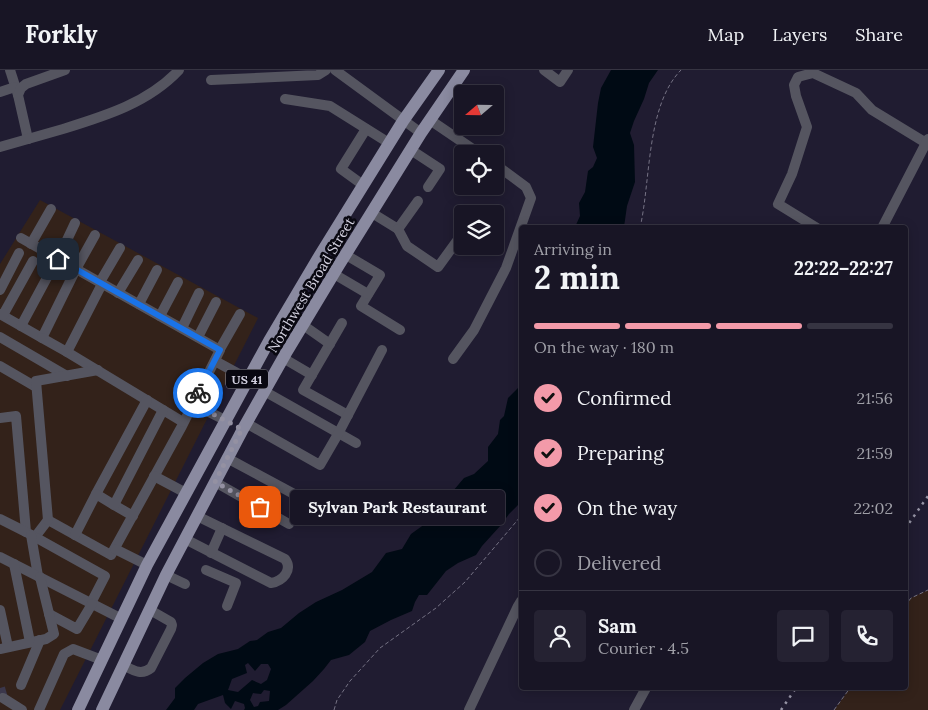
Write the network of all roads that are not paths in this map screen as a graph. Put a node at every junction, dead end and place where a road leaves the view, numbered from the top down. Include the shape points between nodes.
1 (10, 70) edge
2 (65, 70) edge
3 (179, 70) edge
4 (326, 70) edge
5 (335, 70) edge
6 (439, 70) edge
7 (464, 70) edge
8 (544, 70) edge
9 (568, 70) edge
10 (211, 80) dead end
11 (16, 91) junction
12 (0, 92) edge
13 (286, 99) dead end
14 (430, 120) junction
15 (403, 121) junction
16 (366, 129) junction
17 (421, 133) junction
18 (28, 139) junction
19 (927, 141) edge
20 (389, 143) junction
21 (467, 145) edge
22 (0, 148) edge
23 (411, 150) junction
24 (504, 171) edge
25 (363, 185) junction
26 (428, 187) dead end
27 (353, 201) junction
28 (418, 201) dead end
29 (51, 209) dead end
30 (372, 213) junction
31 (76, 223) dead end
32 (521, 225) edge
33 (812, 225) edge
34 (884, 225) edge
35 (398, 229) junction
36 (519, 232) edge
37 (95, 235) dead end
38 (21, 238) dead end
39 (31, 244) junction
40 (454, 245) edge
41 (120, 248) dead end
42 (19, 253) dead end
43 (320, 255) junction
44 (58, 259) junction
45 (138, 260) dead end
46 (33, 261) dead end
47 (340, 265) junction
48 (76, 269) junction
49 (157, 270) dead end
50 (50, 272) dead end
51 (178, 282) dead end
52 (101, 283) junction
53 (0, 290) edge
54 (118, 293) junction
55 (200, 293) dead end
56 (368, 294) junction
57 (216, 302) dead end
58 (139, 304) junction
59 (240, 314) dead end
60 (1, 315) edge
61 (160, 316) junction
62 (342, 323) dead end
63 (21, 326) junction
64 (303, 326) junction
65 (182, 328) junction
66 (400, 330) dead end
67 (0, 337) edge
68 (198, 337) junction
69 (42, 338) junction
70 (330, 344) junction
71 (220, 349) junction
72 (382, 350) dead end
73 (67, 352) junction
74 (284, 358) junction
75 (453, 359) dead end
76 (215, 361) junction
77 (0, 366) edge
78 (98, 370) junction
79 (312, 375) junction
80 (67, 376) junction
81 (248, 379) junction
82 (36, 387) junction
83 (264, 391) junction
84 (147, 400) junction
85 (193, 404) junction
86 (164, 410) junction
87 (348, 416) junction
88 (0, 418) edge
89 (225, 420) junction
90 (183, 422) junction
91 (244, 426) junction
92 (337, 436) junction
93 (356, 444) dead end
94 (228, 458) junction
95 (154, 476) junction
96 (215, 482) junction
97 (186, 493) junction
98 (96, 494) junction
99 (307, 501) dead end
100 (114, 505) junction
101 (132, 516) junction
102 (197, 516) junction
103 (0, 519) edge
104 (48, 520) junction
105 (290, 524) dead end
106 (222, 528) junction
107 (31, 535) junction
108 (75, 535) junction
109 (185, 540) junction
110 (115, 549) junction
111 (211, 553) junction
112 (0, 557) edge
113 (14, 564) junction
114 (148, 566) junction
115 (206, 570) dead end
116 (166, 575) junction
117 (39, 577) junction
118 (186, 584) dead end
119 (91, 604) junction
120 (519, 604) edge
121 (227, 606) dead end
122 (0, 610) edge
123 (150, 610) junction
124 (49, 614) junction
125 (122, 619) junction
126 (35, 641) junction
127 (4, 648) edge
128 (102, 660) junction
129 (123, 665) junction
130 (21, 685) dead end
131 (645, 690) edge
132 (3, 698) dead end
133 (22, 710) edge
134 (39, 710) edge
135 (78, 710) edge
136 (102, 710) edge
137 (469, 710) edge
138 (634, 710) edge

1 - 11 street
2 - 11 street
3 - 18 street via 124,108
4 - 10 street via 318,75
5 - 15 street
6 - 15 main road, Northwest Broad Street / US 41
7 - 14 main road, Northwest Broad Street / US 41
8 - 9 street via 560,82
11 - 12 street
11 - 18 street
13 - 16 street via 330,106
14 - 17 main road, Northwest Broad Street / US 41
14 - 21 street
15 - 17 street
15 - 20 main road, Northwest Broad Street / US 41
16 - 20 street
16 - 25 street via 342,170
17 - 23 main road, Northwest Broad Street / US 41
18 - 22 street
19 - 33 street via 872,110 856,94 813,73 798,77 794,85 807,127 792,174 778,204
19 - 34 street
20 - 25 main road, Northwest Broad Street / US 41
23 - 26 street via 440,169
23 - 30 main road, Northwest Broad Street / US 41
24 - 32 street via 526,187 531,198
25 - 27 main road, Northwest Broad Street / US 41
27 - 30 main road
27 - 43 main road, Northwest Broad Street / US 41
28 - 35 street
29 - 39 street
30 - 35 street
30 - 47 main road, Northwest Broad Street / US 41
31 - 44 street
35 - 40 street via 407,246 438,267
36 - 75 street via 506,268 474,330
37 - 48 street
38 - 39 street
39 - 44 street
41 - 52 street
42 - 53 street
43 - 47 main road
43 - 81 main road, Northwest Broad Street / US 41
44 - 48 street
45 - 54 street
46 - 60 street
47 - 56 street
47 - 56 street via 380,276
47 - 64 main road, Northwest Broad Street / US 41
48 - 52 street
48 - 69 street
49 - 58 street
50 - 63 street
51 - 61 street
52 - 54 street
52 - 73 street
54 - 58 street
55 - 65 street
56 - 66 street via 361,306
57 - 68 street
58 - 61 street
59 - 71 street
60 - 63 street
61 - 65 street
62 - 70 street
63 - 69 street
64 - 70 street
64 - 74 main road, Northwest Broad Street / US 41
65 - 68 street
67 - 80 street
68 - 71 street
69 - 73 street
70 - 79 street
71 - 76 street
72 - 87 street
73 - 78 street
74 - 79 street
74 - 83 main road, Northwest Broad Street / US 41
76 - 81 street
76 - 85 street
77 - 82 street
78 - 80 street
78 - 84 street
79 - 87 street via 303,390
80 - 82 street via 36,381
81 - 89 main road, Northwest Broad Street / US 41
82 - 104 street
83 - 91 main road, Northwest Broad Street / US 41
83 - 92 street
84 - 86 street
84 - 98 street
85 - 89 street
85 - 90 street
86 - 90 street
86 - 100 street
87 - 92 street
88 - 107 street via 16,416
89 - 91 main road
89 - 97 main road, Northwest Broad Street / US 41
90 - 95 street
91 - 92 street via 320,465
91 - 94 main road, Northwest Broad Street / US 41
92 - 93 street
94 - 96 main road, Northwest Broad Street / US 41
94 - 99 street
95 - 97 street
95 - 101 street
96 - 102 main road, Northwest Broad Street / US 41
96 - 105 street
97 - 114 main road, Northwest Broad Street / US 41
98 - 100 street
98 - 108 street
100 - 101 street
101 - 110 street
102 - 106 street
102 - 109 main road, Northwest Broad Street / US 41
103 - 107 street
104 - 107 street
104 - 108 street
106 - 111 street
106 - 111 street via 285,559 288,569 282,579 271,583
107 - 117 street
107 - 119 street via 104,576
108 - 110 street via 111,555
109 - 111 street
109 - 116 main road, Northwest Broad Street / US 41
110 - 114 street
112 - 113 street
113 - 117 street
113 - 126 street
114 - 116 main road
114 - 125 main road, Northwest Broad Street / US 41
115 - 121 street via 236,583
116 - 118 street
116 - 123 main road, Northwest Broad Street / US 41
117 - 119 street
117 - 124 street
119 - 124 street via 77,628
119 - 125 street
120 - 137 street
122 - 127 street
123 - 129 main road, Northwest Broad Street / US 41
123 - 129 street via 168,619 171,629 151,668 139,672
124 - 126 street via 54,634
125 - 128 main road, Northwest Broad Street / US 41
126 - 127 street
126 - 130 street
128 - 134 street via 73,649 64,654
128 - 135 main road, Northwest Broad Street / US 41
129 - 136 main road, Northwest Broad Street / US 41
131 - 138 street
132 - 133 street

